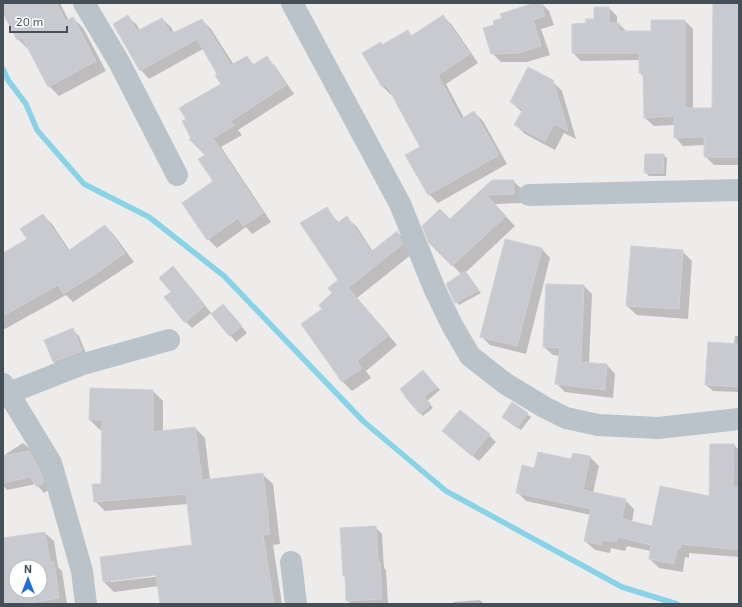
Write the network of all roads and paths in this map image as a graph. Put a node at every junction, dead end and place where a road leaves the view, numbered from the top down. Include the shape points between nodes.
1 (84, 3) edge
2 (292, 3) edge
3 (177, 175) dead end
4 (739, 190) edge
5 (529, 194) dead end
6 (169, 340) dead end
7 (6, 388) edge
8 (739, 419) edge
9 (291, 562) dead end
10 (86, 604) edge
11 (296, 604) edge

1 - 3 street via 119,62
2 - 8 street via 400,204 435,290 470,356 506,384 566,418 598,425 658,428
4 - 5 street
6 - 7 street
7 - 10 street via 52,463 82,571
9 - 11 street

